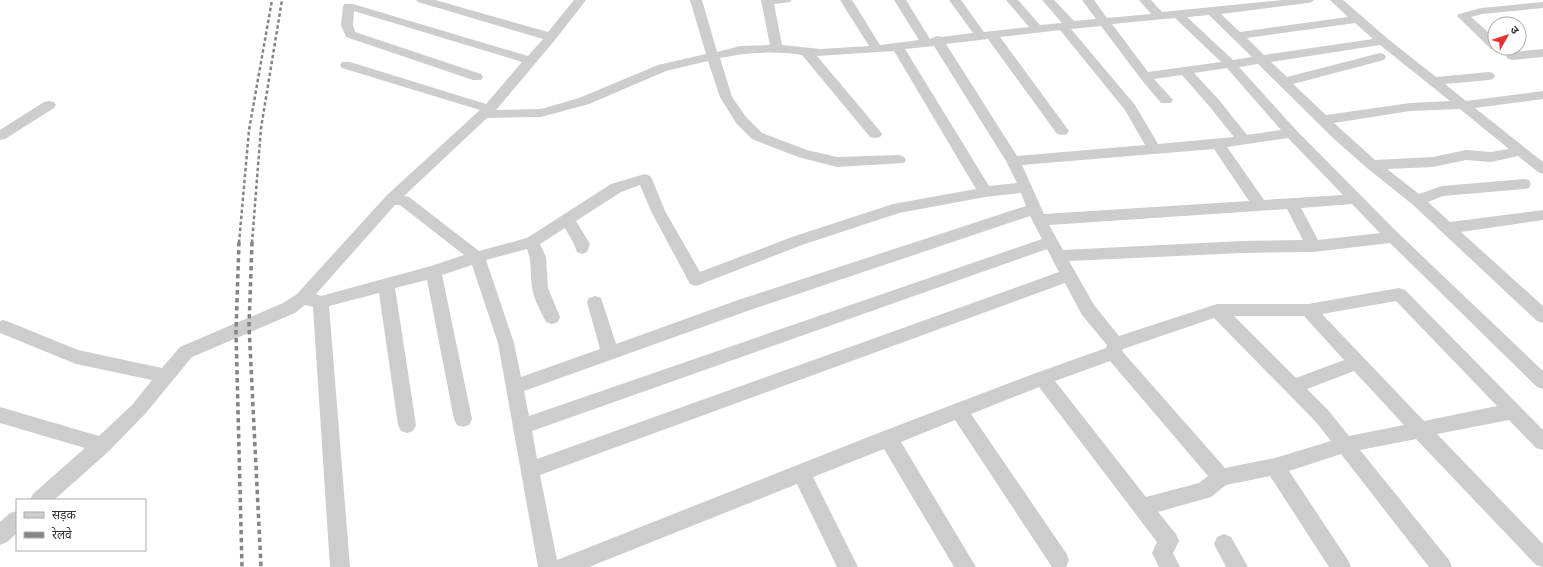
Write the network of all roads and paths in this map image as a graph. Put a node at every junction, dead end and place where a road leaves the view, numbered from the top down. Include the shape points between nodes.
1 (422, 0) edge
2 (580, 0) edge
3 (696, 0) edge
4 (767, 0) edge
5 (786, 0) edge
6 (846, 0) edge
7 (900, 0) edge
8 (955, 0) edge
9 (1012, 0) edge
10 (1048, 0) edge
11 (1088, 0) edge
12 (1145, 0) edge
13 (1308, 0) edge
14 (1336, 0) edge
15 (436, 2) edge
16 (1269, 3) edge
17 (1543, 5) edge
18 (1214, 7) edge
19 (1178, 14) junction
20 (1159, 16) junction
21 (1359, 19) junction
22 (1104, 22) junction
23 (1067, 26) junction
24 (1037, 29) junction
25 (986, 35) junction
26 (1238, 36) junction
27 (1487, 36) edge
28 (551, 37) junction
29 (932, 41) junction
30 (1383, 41) junction
31 (897, 46) junction
32 (777, 48) junction
33 (877, 49) junction
34 (806, 51) junction
35 (1543, 53) edge
36 (1506, 56) edge
37 (713, 57) junction
38 (1380, 57) dead end
39 (1260, 59) junction
40 (531, 61) junction
41 (1230, 64) junction
42 (346, 65) dead end
43 (1185, 71) junction
44 (1145, 76) junction
45 (1489, 76) dead end
46 (477, 77) dead end
47 (1284, 82) junction
48 (1434, 82) junction
49 (1543, 95) edge
50 (1166, 100) dead end
51 (49, 105) dead end
52 (1464, 105) junction
53 (486, 111) junction
54 (1324, 120) junction
55 (1062, 131) dead end
56 (1291, 133) junction
57 (875, 134) dead end
58 (0, 136) edge
59 (1243, 140) junction
60 (1218, 144) junction
61 (1154, 149) junction
62 (1522, 151) junction
63 (899, 160) dead end
64 (1013, 161) junction
65 (1372, 165) junction
66 (1543, 169) edge
67 (1524, 184) dead end
68 (1026, 187) junction
69 (985, 192) junction
70 (392, 199) junction
71 (1356, 199) junction
72 (1417, 200) junction
73 (1292, 204) junction
74 (1260, 206) junction
75 (1037, 214) junction
76 (1543, 215) edge
77 (568, 219) junction
78 (1447, 228) junction
79 (1393, 237) junction
80 (532, 242) junction
81 (1313, 246) junction
82 (582, 248) dead end
83 (1055, 249) junction
84 (477, 257) junction
85 (433, 272) junction
86 (1069, 275) junction
87 (386, 284) junction
88 (303, 298) junction
89 (321, 302) junction
90 (595, 302) dead end
91 (1216, 310) junction
92 (1308, 310) junction
93 (1543, 316) edge
94 (552, 318) dead end
95 (3, 327) dead end
96 (1115, 349) junction
97 (610, 353) junction
98 (1358, 362) junction
99 (166, 376) junction
100 (1042, 378) junction
101 (1543, 382) edge
102 (514, 387) junction
103 (1292, 387) junction
104 (959, 410) junction
105 (1513, 411) junction
106 (0, 415) edge
107 (463, 419) dead end
108 (407, 425) dead end
109 (522, 426) junction
110 (1420, 429) junction
111 (888, 438) junction
112 (1543, 442) edge
113 (102, 445) junction
114 (1345, 445) junction
115 (1275, 467) junction
116 (530, 471) junction
117 (801, 473) junction
118 (1222, 477) junction
119 (41, 499) edge
120 (1142, 507) junction
121 (16, 521) edge
122 (0, 535) edge
123 (1224, 544) dead end
124 (1543, 558) edge
125 (1059, 560) dead end
126 (340, 567) edge
127 (548, 567) edge
128 (564, 567) edge
129 (848, 567) edge
130 (966, 567) edge
131 (1170, 567) edge
132 (1238, 567) edge
133 (1341, 567) edge
134 (1442, 567) edge

1 - 15 street
2 - 28 street
3 - 37 street
4 - 5 street
4 - 32 street
6 - 33 street
7 - 29 street
8 - 25 street
9 - 24 street
10 - 23 street
11 - 22 street
12 - 20 street
13 - 16 street
14 - 21 street
15 - 28 street
16 - 18 street
17 - 27 street via 1476,7 1463,16
18 - 19 street
18 - 26 street
19 - 20 street
19 - 41 street
20 - 22 street
21 - 26 street
21 - 30 street
22 - 23 street
22 - 44 street
23 - 24 street
23 - 61 street via 1130,108
24 - 25 street
25 - 29 street
25 - 55 street
26 - 39 street
28 - 40 street
29 - 31 street
29 - 64 street
30 - 39 street
30 - 48 street
31 - 33 street
31 - 69 street
32 - 34 street
32 - 37 street via 740,50
33 - 34 street via 821,53
34 - 57 street
35 - 36 street via 1512,62
37 - 53 street via 662,68 584,101 541,113
37 - 63 street via 726,97 741,120 757,136 803,154 837,162
38 - 47 street
39 - 41 street
39 - 47 street
40 - 46 street via 349,6 347,25 350,34
40 - 53 street
41 - 43 street
41 - 56 street
42 - 53 street
43 - 44 street
43 - 59 street
44 - 50 street
45 - 48 street
47 - 54 street
48 - 52 street
49 - 52 street
51 - 58 street
52 - 54 street via 1410,107
52 - 62 street
53 - 70 street
54 - 65 street
56 - 59 street
56 - 71 street
59 - 60 street
60 - 61 street
60 - 74 street
61 - 64 street
62 - 65 street via 1491,157 1466,155 1433,162
62 - 66 street
64 - 68 street
65 - 72 street
67 - 72 street via 1442,191
68 - 69 street
68 - 75 street
69 - 77 street via 898,208 797,241 696,280 658,211 645,179 616,188
70 - 84 street via 404,201
70 - 88 street
71 - 73 street
71 - 79 street
72 - 78 street
73 - 74 street
73 - 81 street
74 - 75 street
75 - 83 street
75 - 97 street via 744,305
76 - 78 street
77 - 80 street
77 - 82 street
78 - 93 street
79 - 81 street
79 - 101 street
80 - 84 street
80 - 94 street via 538,257 540,288
81 - 83 street
83 - 86 street
83 - 109 street
84 - 85 street
84 - 102 street via 506,343
85 - 87 street
85 - 107 street
86 - 96 street via 1088,310
86 - 116 street
87 - 89 street
87 - 108 street
88 - 89 street
88 - 99 street via 289,308 186,352
89 - 126 street
90 - 97 street
91 - 92 street
91 - 96 street
91 - 103 street
92 - 98 street
92 - 105 street via 1399,294
95 - 99 street via 76,357
96 - 100 street
96 - 118 street
97 - 102 street
98 - 103 street
98 - 110 street
99 - 113 street via 139,409
100 - 104 street
100 - 120 street
102 - 109 street
103 - 114 street via 1322,416
104 - 111 street
104 - 125 street
105 - 110 street
105 - 112 street
106 - 113 street
109 - 116 street
110 - 114 street
110 - 124 street
111 - 117 street
111 - 130 street
113 - 119 street
114 - 115 street
114 - 134 street
115 - 118 street
115 - 133 street
116 - 127 street
117 - 128 street
117 - 129 street
118 - 120 street via 1204,491
120 - 131 street via 1169,541 1162,553
121 - 122 street
123 - 132 street

